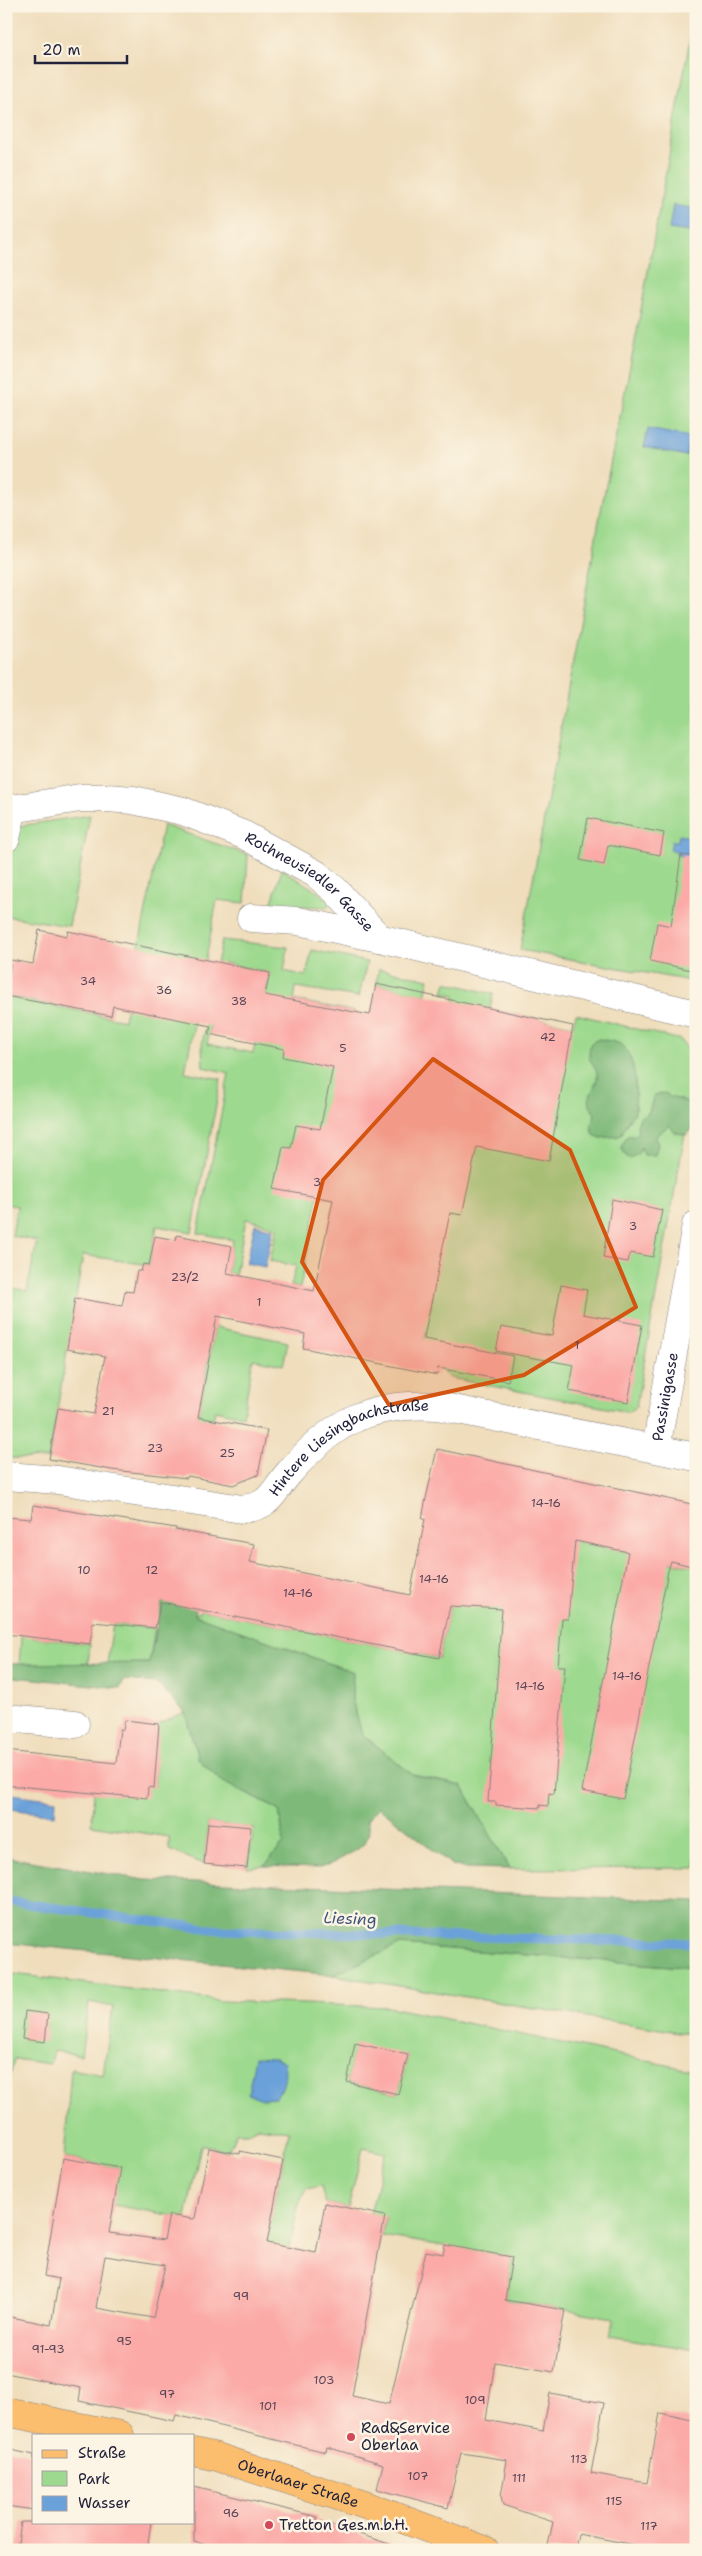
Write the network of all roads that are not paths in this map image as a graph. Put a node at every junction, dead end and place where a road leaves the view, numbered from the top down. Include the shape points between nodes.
1 (9, 809) edge
2 (6, 838) edge
3 (250, 918) dead end
4 (379, 938) junction
5 (696, 1014) edge
6 (696, 1226) edge
7 (656, 1448) junction
8 (696, 1457) edge
9 (6, 1476) edge
10 (6, 1718) edge
11 (75, 1724) dead end
12 (6, 2412) edge
13 (115, 2434) edge
14 (195, 2452) edge
15 (471, 2547) edge

1 - 2 street
1 - 4 street, Rothneusiedler Gasse via 80,798 107,798 158,805 209,819 316,874
3 - 4 street via 298,921
4 - 5 street, Rothneusiedler Gasse
6 - 7 street, Passinigasse
7 - 8 street, Hintere Liesingbachstraße
7 - 9 street, Hintere Liesingbachstraße via 438,1406 410,1404 371,1411 340,1426 306,1455 272,1497 259,1506 242,1509 58,1480
10 - 11 street
12 - 13 main road
14 - 15 main road, Oberlaaer Straße via 365,2505

